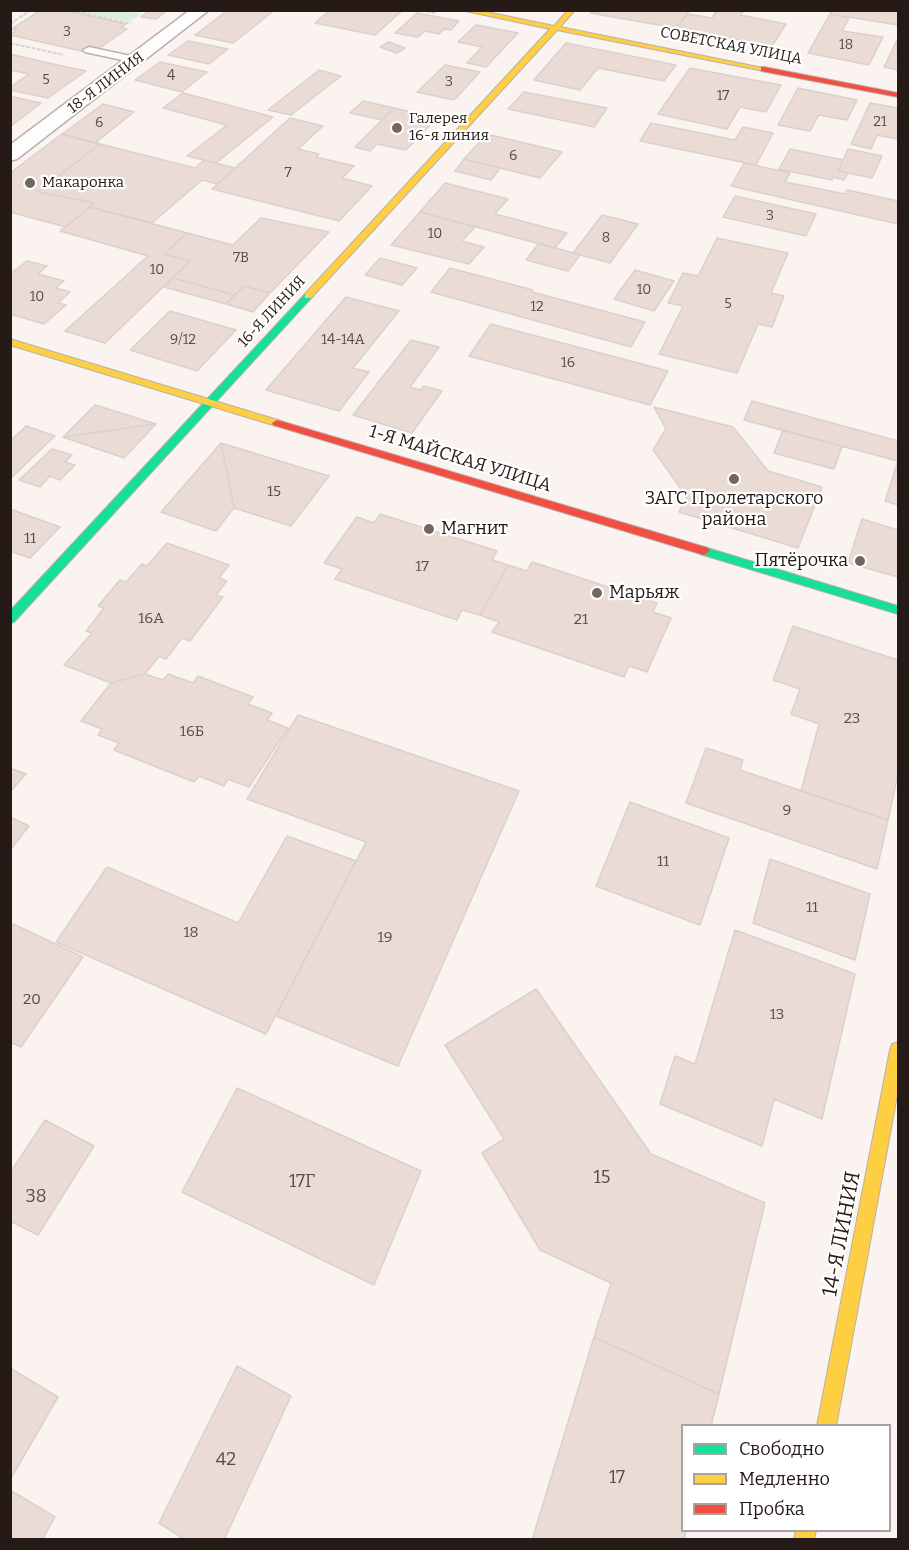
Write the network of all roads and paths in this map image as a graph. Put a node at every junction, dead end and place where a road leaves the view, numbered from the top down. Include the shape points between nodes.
1 (31, 10) edge
2 (201, 10) edge
3 (464, 10) edge
4 (528, 10) edge
5 (565, 19) edge
6 (10, 24) edge
7 (10, 43) edge
8 (89, 50) dead end
9 (68, 56) dead end
10 (136, 60) junction
11 (898, 82) edge
12 (898, 95) edge
13 (10, 155) edge
14 (10, 342) edge
15 (212, 402) junction
16 (898, 610) edge
17 (10, 619) edge
18 (898, 1050) edge
19 (826, 1424) edge

1 - 6 path
2 - 10 street, 18-Я ЛИНИЯ
3 - 5 street, СОВЕТСКАЯ УЛИЦА
4 - 5 street, СОВЕТСКАЯ УЛИЦА
5 - 11 street, СОВЕТСКАЯ УЛИЦА
5 - 12 street, СОВЕТСКАЯ УЛИЦА
5 - 15 street, 16-Я ЛИНИЯ
7 - 9 path
8 - 10 lane
10 - 13 street, 18-Я ЛИНИЯ
14 - 15 street, 1-Я МАЙСКАЯ УЛИЦА
15 - 16 street, 1-Я МАЙСКАЯ УЛИЦА
15 - 17 street, 16-Я ЛИНИЯ
18 - 19 street, 14-Я ЛИНИЯ

